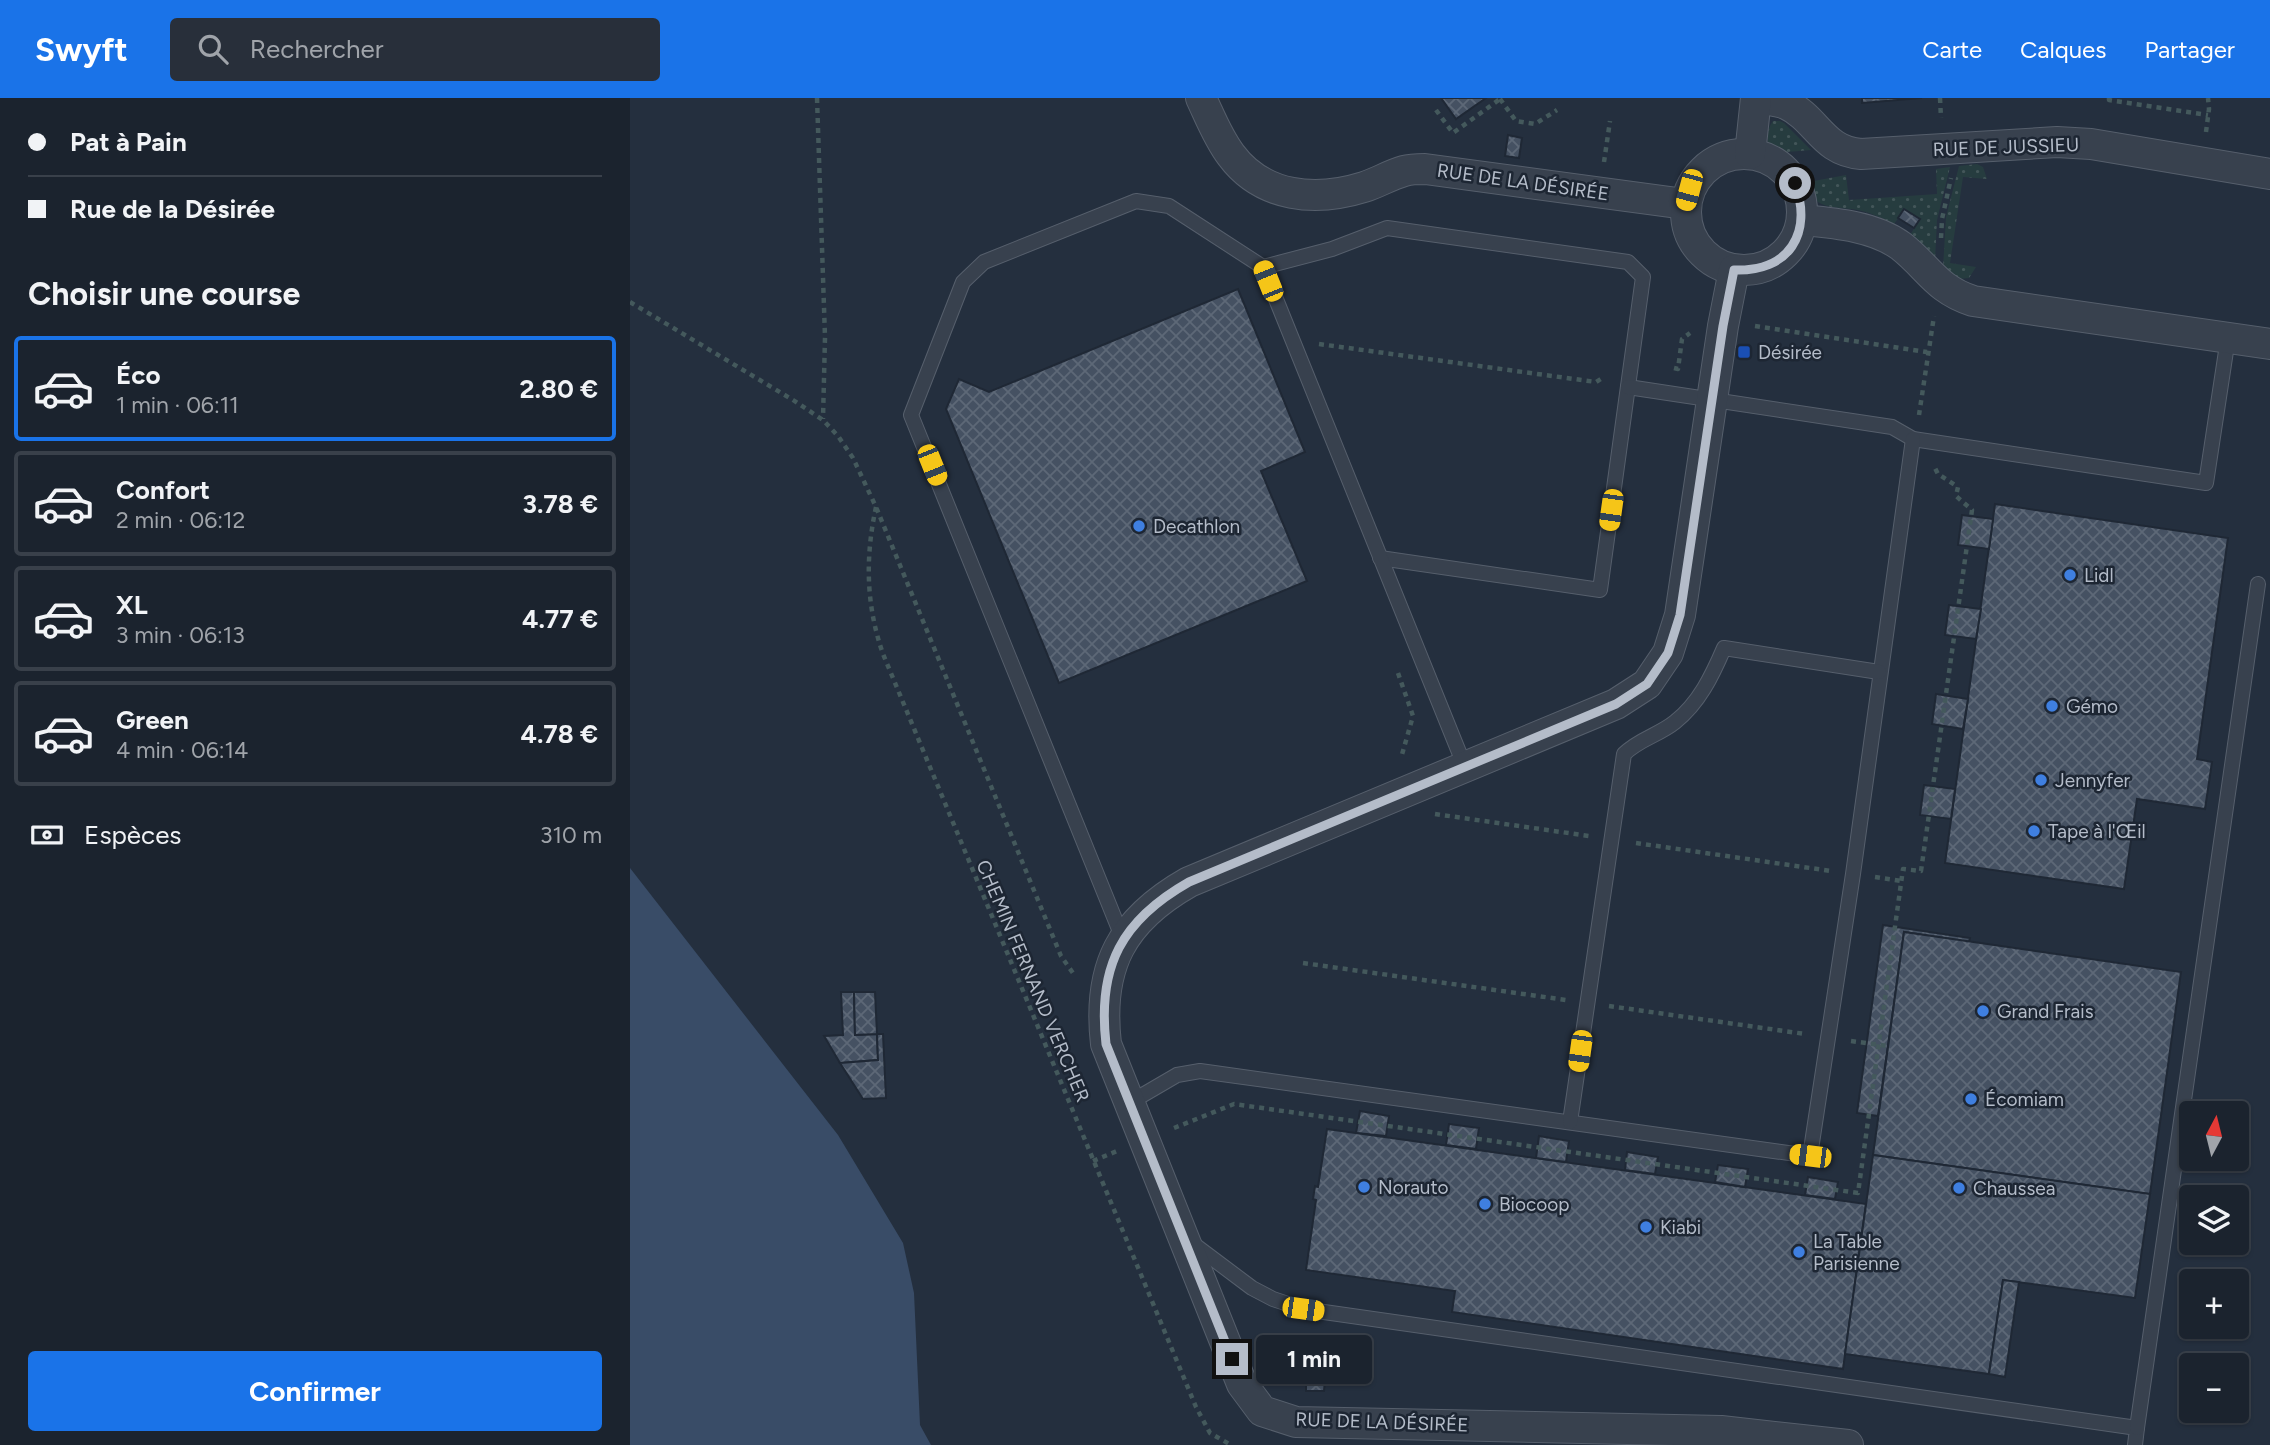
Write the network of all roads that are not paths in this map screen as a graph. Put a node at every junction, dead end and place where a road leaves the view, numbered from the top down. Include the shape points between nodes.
1 (1200, 98) edge
2 (1219, 98) edge
3 (1757, 98) edge
4 (1219, 136) junction
5 (1750, 154) junction
6 (2270, 174) edge
7 (1685, 204) junction
8 (1802, 220) junction
9 (1263, 267) junction
10 (1734, 270) junction
11 (2228, 338) junction
12 (2270, 344) edge
13 (1628, 387) junction
14 (1712, 401) junction
15 (1916, 440) junction
16 (1380, 558) junction
17 (2258, 584) dead end
18 (1879, 672) junction
19 (1465, 767) junction
20 (1123, 939) junction
21 (1129, 1103) junction
22 (1570, 1122) junction
23 (1182, 1236) junction
24 (2137, 1428) junction
25 (1848, 1445) edge
26 (2135, 1445) edge

1 - 4 street, RUE DE LA DÉSIRÉE
2 - 4 street
3 - 5 street, RUE DE JUSSIEU
3 - 6 street, RUE DE JUSSIEU via 1786,104 1846,153 2057,142
4 - 7 street, RUE DE LA DÉSIRÉE via 1250,175 1269,187 1310,196 1354,190 1404,171 1425,169
5 - 7 street via 1720,158 1707,166 1696,177
5 - 8 street via 1784,169 1795,183
7 - 10 street via 1685,220 1696,247 1720,266
8 - 10 street via 1798,235 1779,260 1750,271
8 - 11 street via 1881,235 1900,246 1939,285 1973,301
9 - 13 lane via 1332,249 1387,228 1628,262 1643,277
9 - 16 lane
9 - 20 lane via 1169,206 1136,201 984,262 962,282 911,415
10 - 14 street, RUE DE LA DÉSIRÉE
11 - 12 street
11 - 15 lane via 2206,483
13 - 14 lane
13 - 16 lane via 1600,590
14 - 15 lane via 1892,427
14 - 19 street, RUE DE LA DÉSIRÉE via 1680,615 1668,653 1647,684 1616,704
15 - 18 lane
16 - 19 lane
17 - 24 lane
18 - 22 lane via 1724,648 1699,698 1675,722 1624,754
18 - 22 lane via 1810,1156
19 - 20 street, RUE DE LA DÉSIRÉE via 1189,882 1161,898
20 - 21 street, RUE DE LA DÉSIRÉE via 1114,957 1103,1021 1106,1044
21 - 22 lane via 1177,1075 1200,1070
21 - 23 street, RUE DE LA DÉSIRÉE
23 - 24 lane via 1252,1288 1303,1309
23 - 25 street, RUE DE LA DÉSIRÉE via 1242,1384 1262,1411 1296,1422 1721,1431
24 - 26 lane

